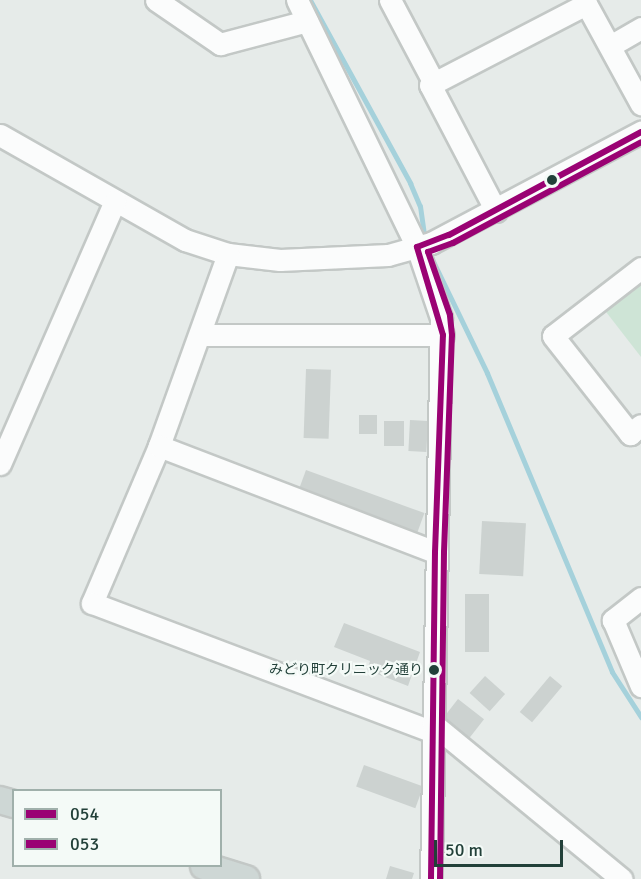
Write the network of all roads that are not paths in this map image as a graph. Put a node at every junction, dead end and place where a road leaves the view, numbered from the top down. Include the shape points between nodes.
1 (156, 0) edge
2 (297, 0) edge
3 (390, 0) edge
4 (585, 2) edge
5 (307, 21) junction
6 (641, 28) edge
7 (610, 46) junction
8 (434, 83) junction
9 (641, 104) edge
10 (641, 132) edge
11 (0, 135) edge
12 (116, 201) junction
13 (496, 211) junction
14 (417, 247) junction
15 (228, 254) junction
16 (641, 268) edge
17 (201, 335) junction
18 (443, 335) junction
19 (641, 425) edge
20 (159, 446) junction
21 (0, 464) edge
22 (435, 552) junction
23 (641, 598) edge
24 (641, 686) edge
25 (433, 728) junction
26 (207, 867) edge
27 (246, 879) edge
28 (431, 879) edge
29 (622, 879) edge

1 - 5 street via 220,44
2 - 5 street
3 - 8 street
4 - 7 street
4 - 8 street
5 - 14 street
6 - 7 street
7 - 9 street
8 - 13 street via 430,85
10 - 13 street
11 - 12 street
12 - 15 street via 185,240
12 - 21 street
13 - 14 street
14 - 15 street via 355,258 280,260
14 - 18 street
15 - 17 street
16 - 19 street via 553,336 630,434
17 - 18 street
17 - 20 street
18 - 22 street
20 - 22 street
20 - 25 street via 92,603
22 - 25 street
23 - 24 street via 613,620
25 - 28 street
25 - 29 street
26 - 27 main road

